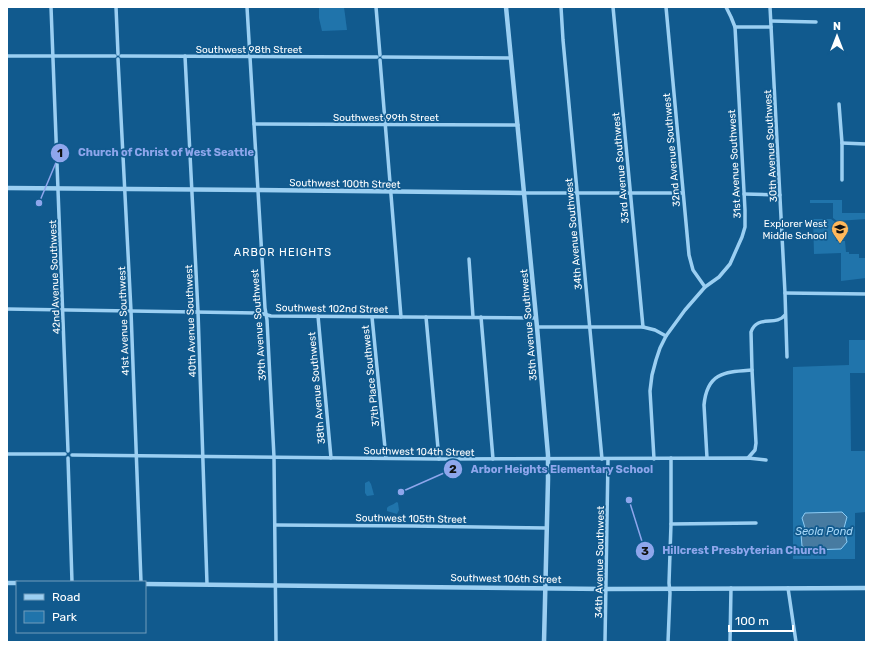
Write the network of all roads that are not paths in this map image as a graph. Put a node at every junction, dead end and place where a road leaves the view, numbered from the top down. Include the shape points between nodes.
1 (51, 7) edge
2 (116, 7) edge
3 (247, 7) edge
4 (376, 7) edge
5 (506, 7) edge
6 (561, 7) edge
7 (613, 7) edge
8 (666, 7) edge
9 (726, 7) edge
10 (770, 7) edge
11 (771, 21) junction
12 (816, 22) dead end
13 (735, 27) junction
14 (771, 27) junction
15 (7, 56) edge
16 (53, 56) junction
17 (118, 56) junction
18 (185, 56) junction
19 (250, 57) junction
20 (380, 57) junction
21 (511, 58) junction
22 (839, 104) dead end
23 (254, 124) junction
24 (386, 125) junction
25 (518, 125) junction
26 (842, 143) junction
27 (866, 144) edge
28 (842, 180) dead end
29 (7, 188) edge
30 (58, 189) junction
31 (125, 190) junction
32 (192, 190) junction
33 (258, 190) junction
34 (391, 192) junction
35 (524, 193) junction
36 (577, 193) junction
37 (683, 193) junction
38 (630, 194) junction
39 (744, 194) junction
40 (780, 195) junction
41 (469, 259) dead end
42 (705, 287) junction
43 (785, 293) junction
44 (866, 294) edge
45 (7, 309) edge
46 (63, 310) junction
47 (131, 311) junction
48 (198, 311) junction
49 (266, 314) junction
50 (786, 314) junction
51 (318, 316) junction
52 (372, 316) junction
53 (401, 317) junction
54 (426, 317) junction
55 (473, 317) junction
56 (482, 317) junction
57 (536, 318) junction
58 (537, 327) junction
59 (590, 327) junction
60 (643, 327) junction
61 (666, 336) junction
62 (787, 357) dead end
63 (752, 370) junction
64 (68, 451) junction
65 (7, 454) edge
66 (65, 454) junction
67 (72, 455) junction
68 (136, 456) junction
69 (203, 456) junction
70 (274, 457) junction
71 (68, 458) junction
72 (331, 458) junction
73 (386, 458) junction
74 (654, 458) junction
75 (671, 458) junction
76 (707, 458) junction
77 (748, 458) junction
78 (439, 459) junction
79 (493, 459) junction
80 (548, 459) junction
81 (602, 459) junction
82 (608, 459) junction
83 (766, 460) dead end
84 (756, 523) dead end
85 (671, 524) junction
86 (275, 525) junction
87 (546, 528) junction
88 (72, 581) edge
89 (141, 581) edge
90 (146, 584) edge
91 (207, 584) junction
92 (276, 585) junction
93 (545, 588) junction
94 (669, 588) junction
95 (731, 588) junction
96 (788, 588) junction
97 (866, 588) edge
98 (606, 589) junction
99 (276, 642) edge
100 (544, 642) edge
101 (605, 642) edge
102 (668, 642) edge
103 (730, 642) edge
104 (796, 642) edge

1 - 16 street, 42nd Avenue Southwest
2 - 17 street, 41st Avenue Southwest
3 - 19 street, 39th Avenue Southwest
4 - 20 street
5 - 21 street, 35th Avenue Southwest
6 - 36 street, 34th Avenue Southwest
7 - 38 street, 33rd Avenue Southwest
8 - 37 street, 32nd Avenue Southwest
9 - 13 street
10 - 11 street, 30th Avenue Southwest
11 - 12 street
11 - 14 street, 30th Avenue Southwest
13 - 14 street
13 - 39 street, 31st Avenue Southwest
14 - 40 street, 30th Avenue Southwest
15 - 16 street, Southwest 98th Street
16 - 17 street, Southwest 98th Street
16 - 30 street, 42nd Avenue Southwest
17 - 18 street, Southwest 98th Street
17 - 31 street, 41st Avenue Southwest
18 - 19 street, Southwest 98th Street
18 - 32 street, 40th Avenue Southwest
19 - 20 street, Southwest 98th Street
19 - 23 street, 39th Avenue Southwest
20 - 21 street, Southwest 98th Street
20 - 24 street
21 - 25 street, 35th Avenue Southwest
22 - 26 street
23 - 24 street, Southwest 99th Street
23 - 33 street, 39th Avenue Southwest
24 - 25 street, Southwest 99th Street
24 - 34 street
25 - 35 street, 35th Avenue Southwest
26 - 27 street
26 - 28 street
29 - 30 street, Southwest 100th Street
30 - 31 street, Southwest 100th Street
30 - 46 street, 42nd Avenue Southwest
31 - 32 street, Southwest 100th Street
31 - 47 street, 41st Avenue Southwest
32 - 33 street, Southwest 100th Street
32 - 48 street, 40th Avenue Southwest
33 - 34 street, Southwest 100th Street
33 - 49 street, 39th Avenue Southwest
34 - 35 street, Southwest 100th Street
34 - 53 street
35 - 36 street, Southwest 100th Street
35 - 57 street, 35th Avenue Southwest
36 - 38 street, Southwest 100th Street
36 - 59 street, 34th Avenue Southwest
37 - 38 street, Southwest 100th Street
37 - 42 street, 32nd Avenue Southwest via 690,264
38 - 60 street, 33rd Avenue Southwest
39 - 40 street
39 - 42 street, 31st Avenue Southwest via 744,227 737,249 730,264 719,277
40 - 43 street, 30th Avenue Southwest
41 - 55 street
42 - 61 street, 31st Avenue Southwest
43 - 44 street
43 - 50 street, 30th Avenue Southwest
45 - 46 street, Southwest 102nd Street
46 - 47 street, Southwest 102nd Street
46 - 64 street, 42nd Avenue Southwest
47 - 48 street, Southwest 102nd Street
47 - 68 street, 41st Avenue Southwest
48 - 49 street, Southwest 102nd Street
48 - 69 street, 40th Avenue Southwest
49 - 51 street, Southwest 102nd Street
49 - 70 street, 39th Avenue Southwest
50 - 62 street, 30th Avenue Southwest
50 - 63 street via 781,319 767,320 752,327
51 - 52 street, Southwest 102nd Street
51 - 72 street, 38th Avenue Southwest
52 - 53 street, Southwest 102nd Street
52 - 73 street, 37th Place Southwest
53 - 54 street, Southwest 102nd Street
54 - 55 street, Southwest 102nd Street
54 - 78 street
55 - 56 street, Southwest 102nd Street
56 - 57 street, Southwest 102nd Street
56 - 79 street
57 - 58 street, 35th Avenue Southwest
58 - 59 street
58 - 80 street, 35th Avenue Southwest
59 - 60 street
59 - 81 street, 34th Avenue Southwest
60 - 61 street
61 - 74 street via 656,360 650,391
63 - 76 street via 721,374 708,388 704,405
63 - 77 street via 756,443 755,450
64 - 66 street
64 - 67 street
65 - 66 street
66 - 71 street
67 - 68 street, Southwest 104th Street
67 - 71 street
68 - 69 street, Southwest 104th Street
68 - 89 street, 41st Avenue Southwest
69 - 70 street, Southwest 104th Street
69 - 91 street, 40th Avenue Southwest
70 - 72 street, Southwest 104th Street
70 - 86 street, 39th Avenue Southwest
71 - 88 street
72 - 73 street, Southwest 104th Street
73 - 78 street, Southwest 104th Street
74 - 75 street, Southwest 104th Street
74 - 82 street, Southwest 104th Street
75 - 76 street, Southwest 104th Street
75 - 85 street
76 - 77 street, Southwest 104th Street
77 - 83 street, Southwest 104th Street
78 - 79 street, Southwest 104th Street
79 - 80 street, Southwest 104th Street
80 - 81 street, Southwest 104th Street
80 - 87 street, 35th Avenue Southwest
81 - 82 street, Southwest 104th Street
82 - 98 street, 34th Avenue Southwest
84 - 85 street
85 - 94 street
86 - 87 street, Southwest 105th Street
86 - 92 street, 39th Avenue Southwest
87 - 93 street, 35th Avenue Southwest
90 - 91 street, Southwest 106th Street
91 - 92 street, Southwest 106th Street
92 - 93 street, Southwest 106th Street
92 - 99 street, 39th Avenue Southwest
93 - 98 street, Southwest 106th Street
93 - 100 street, 35th Avenue Southwest
94 - 95 street, Southwest 106th Street
94 - 98 street, Southwest 106th Street
94 - 102 street
95 - 96 street, Southwest 106th Street
95 - 103 street
96 - 97 street, Southwest 106th Street
96 - 104 street
98 - 101 street, 34th Avenue Southwest

